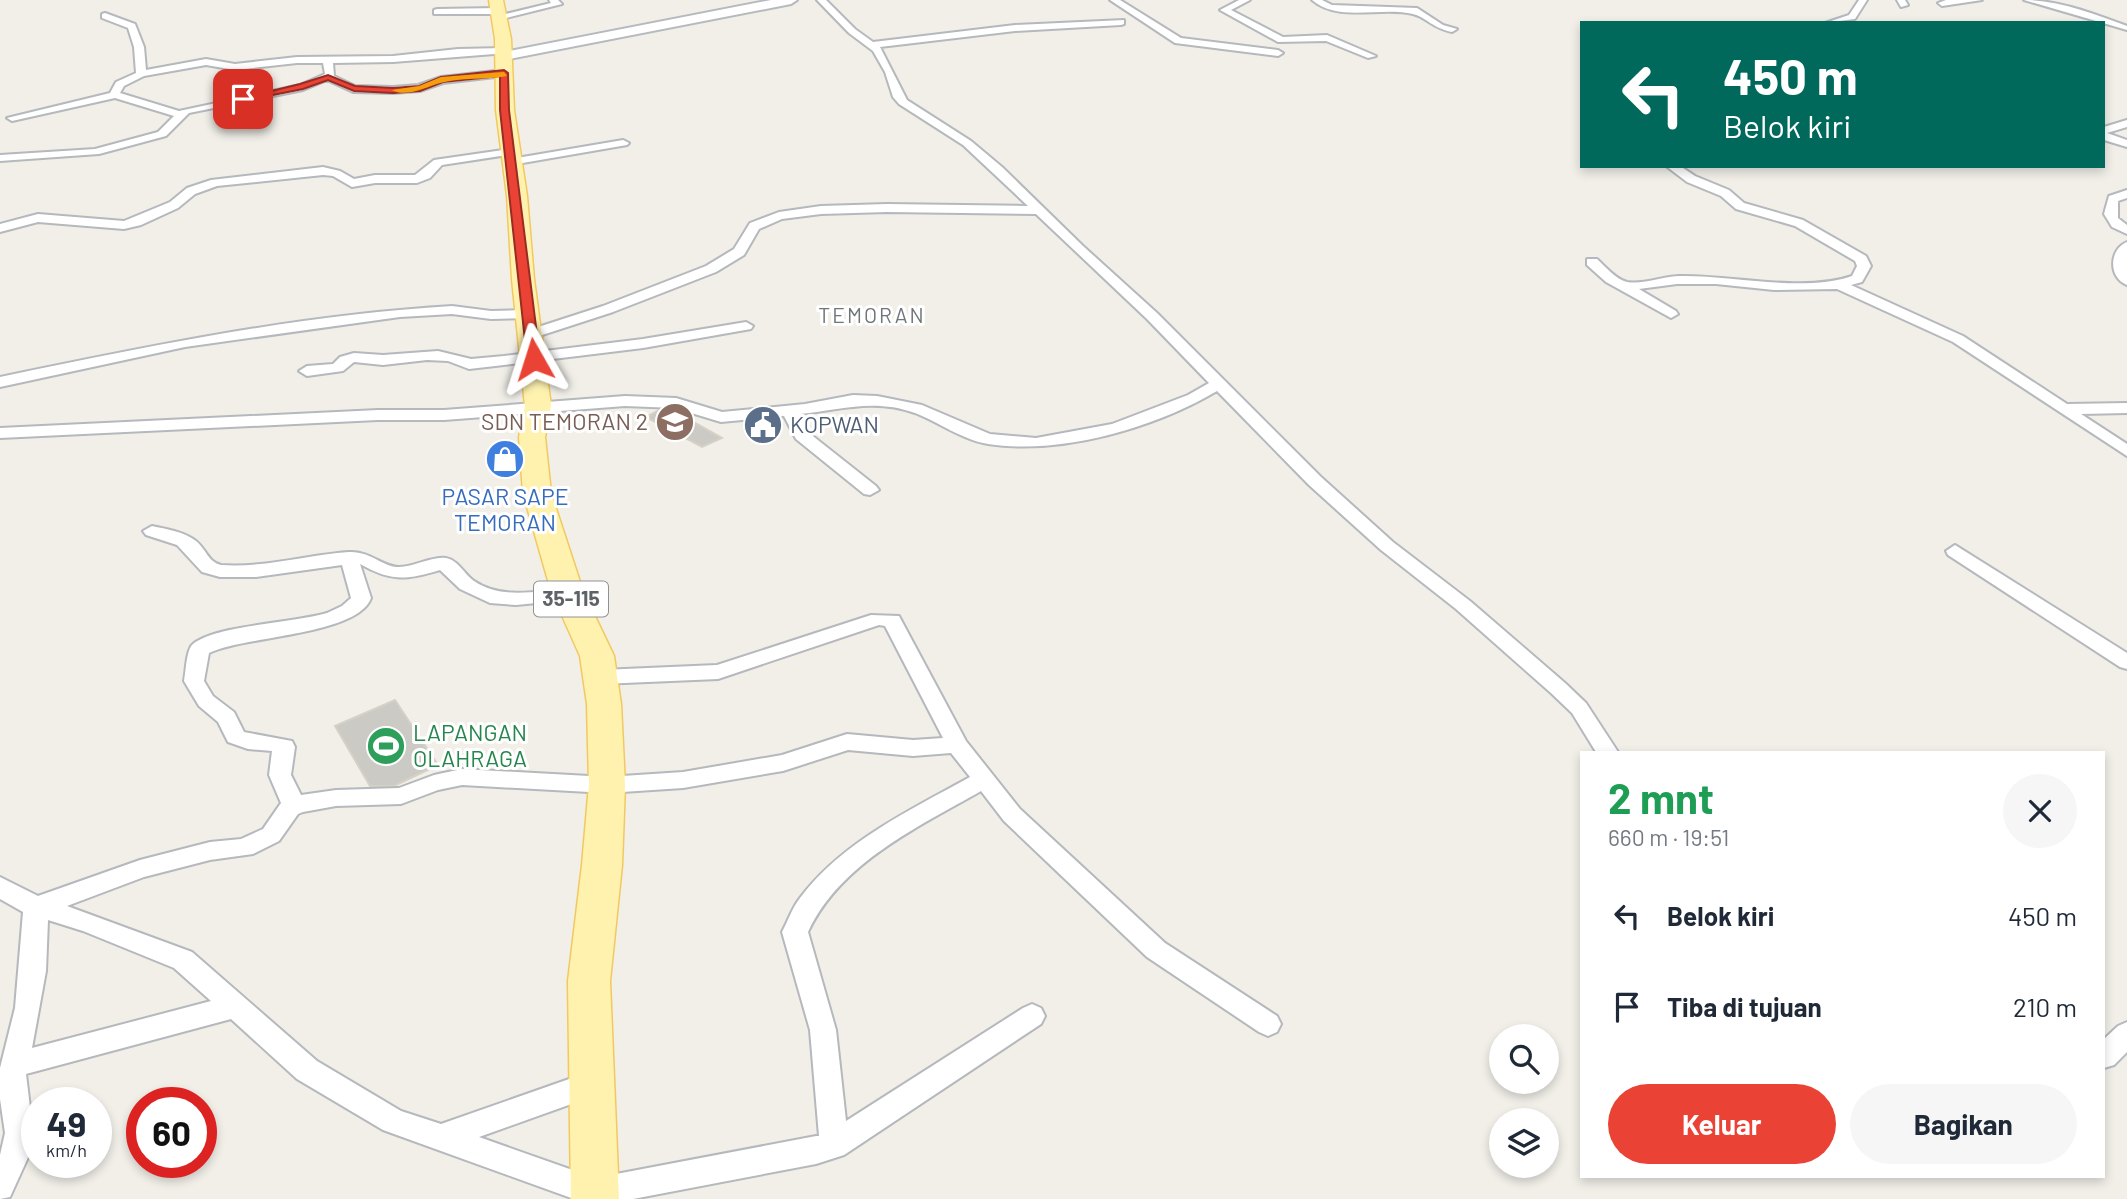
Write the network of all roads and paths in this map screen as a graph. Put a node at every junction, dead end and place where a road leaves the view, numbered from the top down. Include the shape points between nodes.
1 (553, 0) edge
2 (791, 0) edge
3 (821, 0) edge
4 (1114, 0) edge
5 (1246, 0) edge
6 (1316, 0) edge
7 (1863, 0) edge
8 (1979, 0) edge
9 (2028, 0) edge
10 (1942, 3) dead end
11 (497, 9) edge
12 (437, 12) dead end
13 (105, 16) dead end
14 (1839, 21) edge
15 (2104, 21) edge
16 (2105, 21) edge
17 (1121, 22) dead end
18 (2124, 28) dead end
19 (1452, 29) dead end
20 (872, 45) junction
21 (1278, 53) dead end
22 (1371, 56) dead end
23 (504, 60) junction
24 (328, 61) junction
25 (141, 74) junction
26 (328, 77) junction
27 (116, 95) junction
28 (180, 114) junction
29 (12, 118) dead end
30 (2127, 123) edge
31 (2105, 134) edge
32 (2105, 134) edge
33 (623, 143) dead end
34 (2127, 144) edge
35 (510, 157) junction
36 (0, 158) edge
37 (1675, 168) edge
38 (2127, 194) edge
39 (1040, 209) junction
40 (0, 228) edge
41 (2127, 230) edge
42 (2127, 246) edge
43 (1592, 262) dead end
44 (2127, 281) edge
45 (1839, 285) junction
46 (1625, 286) junction
47 (1671, 314) dead end
48 (746, 326) dead end
49 (531, 335) junction
50 (307, 371) dead end
51 (0, 382) edge
52 (1218, 384) junction
53 (538, 406) junction
54 (2127, 408) edge
55 (2065, 409) junction
56 (790, 411) junction
57 (0, 433) edge
58 (2127, 452) edge
59 (870, 490) dead end
60 (152, 531) dead end
61 (1955, 551) dead end
62 (349, 558) junction
63 (568, 594) junction
64 (2127, 662) edge
65 (601, 677) junction
66 (957, 746) junction
67 (1606, 751) edge
68 (983, 780) junction
69 (607, 785) junction
70 (294, 805) junction
71 (0, 887) edge
72 (36, 907) junction
73 (235, 1006) junction
74 (1032, 1016) dead end
75 (1268, 1024) dead end
76 (2127, 1034) edge
77 (2105, 1055) edge
78 (14, 1065) junction
79 (592, 1084) junction
80 (443, 1136) junction
81 (834, 1145) junction
82 (0, 1187) edge
83 (595, 1195) edge

1 - 11 street via 558,4
2 - 23 street
3 - 20 street
4 - 21 street via 1178,41
5 - 22 street via 1224,10 1281,40 1327,38
6 - 19 street via 1330,8 1417,11 1440,27
7 - 14 street via 1853,18
8 - 10 street
9 - 15 street
11 - 12 street
11 - 23 main road, 35-115
13 - 25 street via 135,30
16 - 18 street
17 - 20 street via 1015,28
20 - 39 street via 885,60 903,102 967,143
23 - 24 street
23 - 26 street via 420,88 354,89
23 - 35 main road, 35-115
24 - 25 street via 235,67 212,62
24 - 26 street
25 - 27 street via 120,84
26 - 28 street
27 - 28 street
27 - 29 street
28 - 36 street via 162,134 95,152
30 - 31 street
32 - 34 street
33 - 35 street
35 - 40 street via 438,162 411,180 352,183 323,171 225,180 191,191 178,203 124,225 38,218
35 - 49 main road, 35-115
37 - 45 street via 1725,193 1740,206 1798,223 1861,259 1864,266 1857,279
38 - 41 street via 2113,199 2108,214
39 - 49 street via 887,208 779,216 754,226 739,252 711,269
39 - 52 street
42 - 44 street via 2121,253 2120,268
43 - 46 street
45 - 46 street via 1690,280
45 - 55 street via 1958,339
46 - 47 street
48 - 49 street via 663,342
49 - 50 street via 469,363 459,357 413,355 381,361 345,360 338,368
49 - 51 street via 491,315 452,310 400,313 185,343
49 - 53 main road, 35-115
52 - 56 street via 1116,428 1036,443 986,439 930,413 877,401 853,400
52 - 67 street via 1387,546 1558,688 1579,708
53 - 56 street via 650,401 684,404 721,417
53 - 57 street via 443,415
53 - 63 main road, 35-115 via 532,437 537,493
54 - 55 street
55 - 58 street
56 - 59 street via 802,436
60 - 62 street via 182,541 207,567 216,570
61 - 64 street
62 - 63 street via 365,559 395,573 443,563 468,586 500,599
62 - 70 street via 361,598 350,612 221,639 198,652 196,686 226,717 236,737 284,747 279,775
63 - 65 main road, 35-115 via 597,656
65 - 66 street via 718,672 887,618
65 - 69 main road, 35-115
66 - 68 street
66 - 69 street via 913,748 848,742 783,763 714,777
68 - 75 street via 1012,814 1156,950
68 - 81 street via 897,828 820,887 800,916 796,932 823,1030
69 - 70 street via 462,777 401,796
69 - 79 main road, 35-115 via 589,981
70 - 72 street via 271,835 245,848 202,852 140,869
71 - 72 street
72 - 73 street via 88,922 183,960
72 - 78 street via 29,1009
73 - 78 street
73 - 80 street via 307,1070 393,1121
74 - 81 street
76 - 77 street
78 - 82 street via 11,1094 19,1133 16,1153
79 - 80 street
79 - 83 main road, 35-115
80 - 83 street
81 - 83 street

